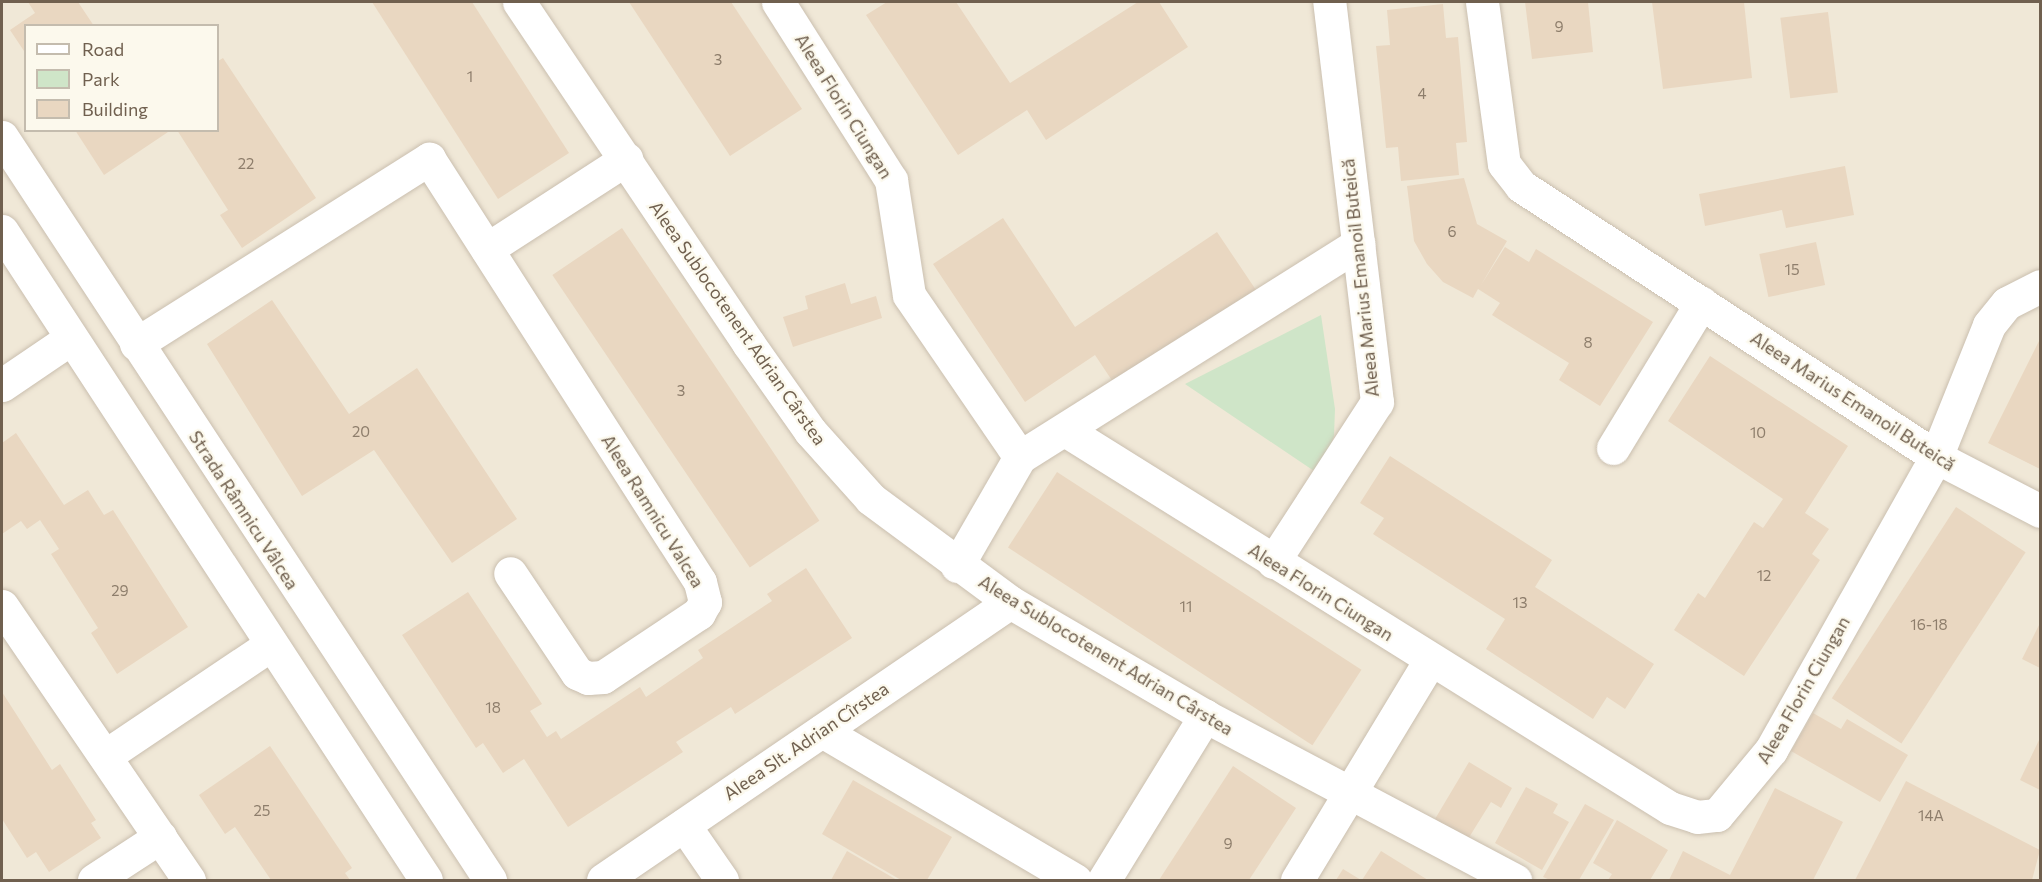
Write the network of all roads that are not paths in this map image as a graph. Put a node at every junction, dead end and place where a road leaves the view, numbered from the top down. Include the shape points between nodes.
1 (519, 2) edge
2 (778, 2) edge
3 (1329, 2) edge
4 (1482, 2) edge
5 (2, 137) edge
6 (626, 159) junction
7 (2, 231) edge
8 (1358, 244) junction
9 (487, 249) junction
10 (2040, 286) edge
11 (1701, 303) junction
12 (70, 339) junction
13 (136, 344) junction
14 (2, 386) edge
15 (1065, 430) junction
16 (1613, 448) dead end
17 (1020, 457) junction
18 (1936, 457) junction
19 (2040, 511) edge
20 (1273, 562) junction
21 (957, 566) junction
22 (510, 573) dead end
23 (1010, 602) junction
24 (2, 606) edge
25 (270, 646) junction
26 (1430, 660) junction
27 (1204, 716) junction
28 (822, 730) junction
29 (105, 756) junction
30 (1349, 795) junction
31 (684, 825) junction
32 (160, 837) junction
33 (94, 880) edge
34 (189, 880) edge
35 (426, 880) edge
36 (490, 880) edge
37 (603, 880) edge
38 (722, 880) edge
39 (1075, 880) edge
40 (1104, 880) edge
41 (1297, 880) edge
42 (1515, 880) edge

1 - 6 street, Aleea Sublocotenent Adrian Cârstea
2 - 17 street, Aleea Florin Ciungan via 891,180 909,294
3 - 8 street, Aleea Marius Emanoil Buteică
4 - 11 street, Aleea Marius Emanoil Buteică via 1504,164 1512,175
5 - 13 street, Strada Râmnicu Vâlcea
6 - 9 street
6 - 21 street, Aleea Sublocotenent Adrian Cârstea via 810,431 871,499
7 - 12 street
8 - 15 street
8 - 20 street, Aleea Marius Emanoil Buteică via 1377,402
9 - 13 street, Aleea Ramnicu Valcea via 429,159
9 - 22 street, Aleea Ramnicu Valcea via 700,582 705,602 699,613 603,677 588,678 577,673
10 - 18 street via 2007,303 1989,325
11 - 16 street
11 - 18 street, Aleea Marius Emanoil Buteică
12 - 14 street
12 - 25 street
13 - 36 street, Strada Râmnicu Vâlcea
15 - 17 street
15 - 20 street, Aleea Florin Ciungan
17 - 21 street
18 - 19 street, Aleea Marius Emanoil Buteică
18 - 26 street, Aleea Florin Ciungan via 1771,750 1717,815 1670,808
20 - 26 street, Aleea Florin Ciungan
21 - 23 street, Aleea Sublocotenent Adrian Cârstea
23 - 27 street, Aleea Sublocotenent Adrian Cârstea
23 - 28 street, Aleea Slt. Adrian Cîrstea
24 - 29 street
25 - 29 street
25 - 35 street
26 - 30 street
27 - 30 street, Aleea Sublocotenent Adrian Cârstea
27 - 40 street
28 - 31 street, Aleea Slt. Adrian Cîrstea
28 - 39 street
29 - 32 street
30 - 41 street
30 - 42 street, Aleea Sublocotenent Adrian Cârstea
31 - 37 street, Aleea Slt. Adrian Cîrstea
31 - 38 street
32 - 33 street
32 - 34 street

